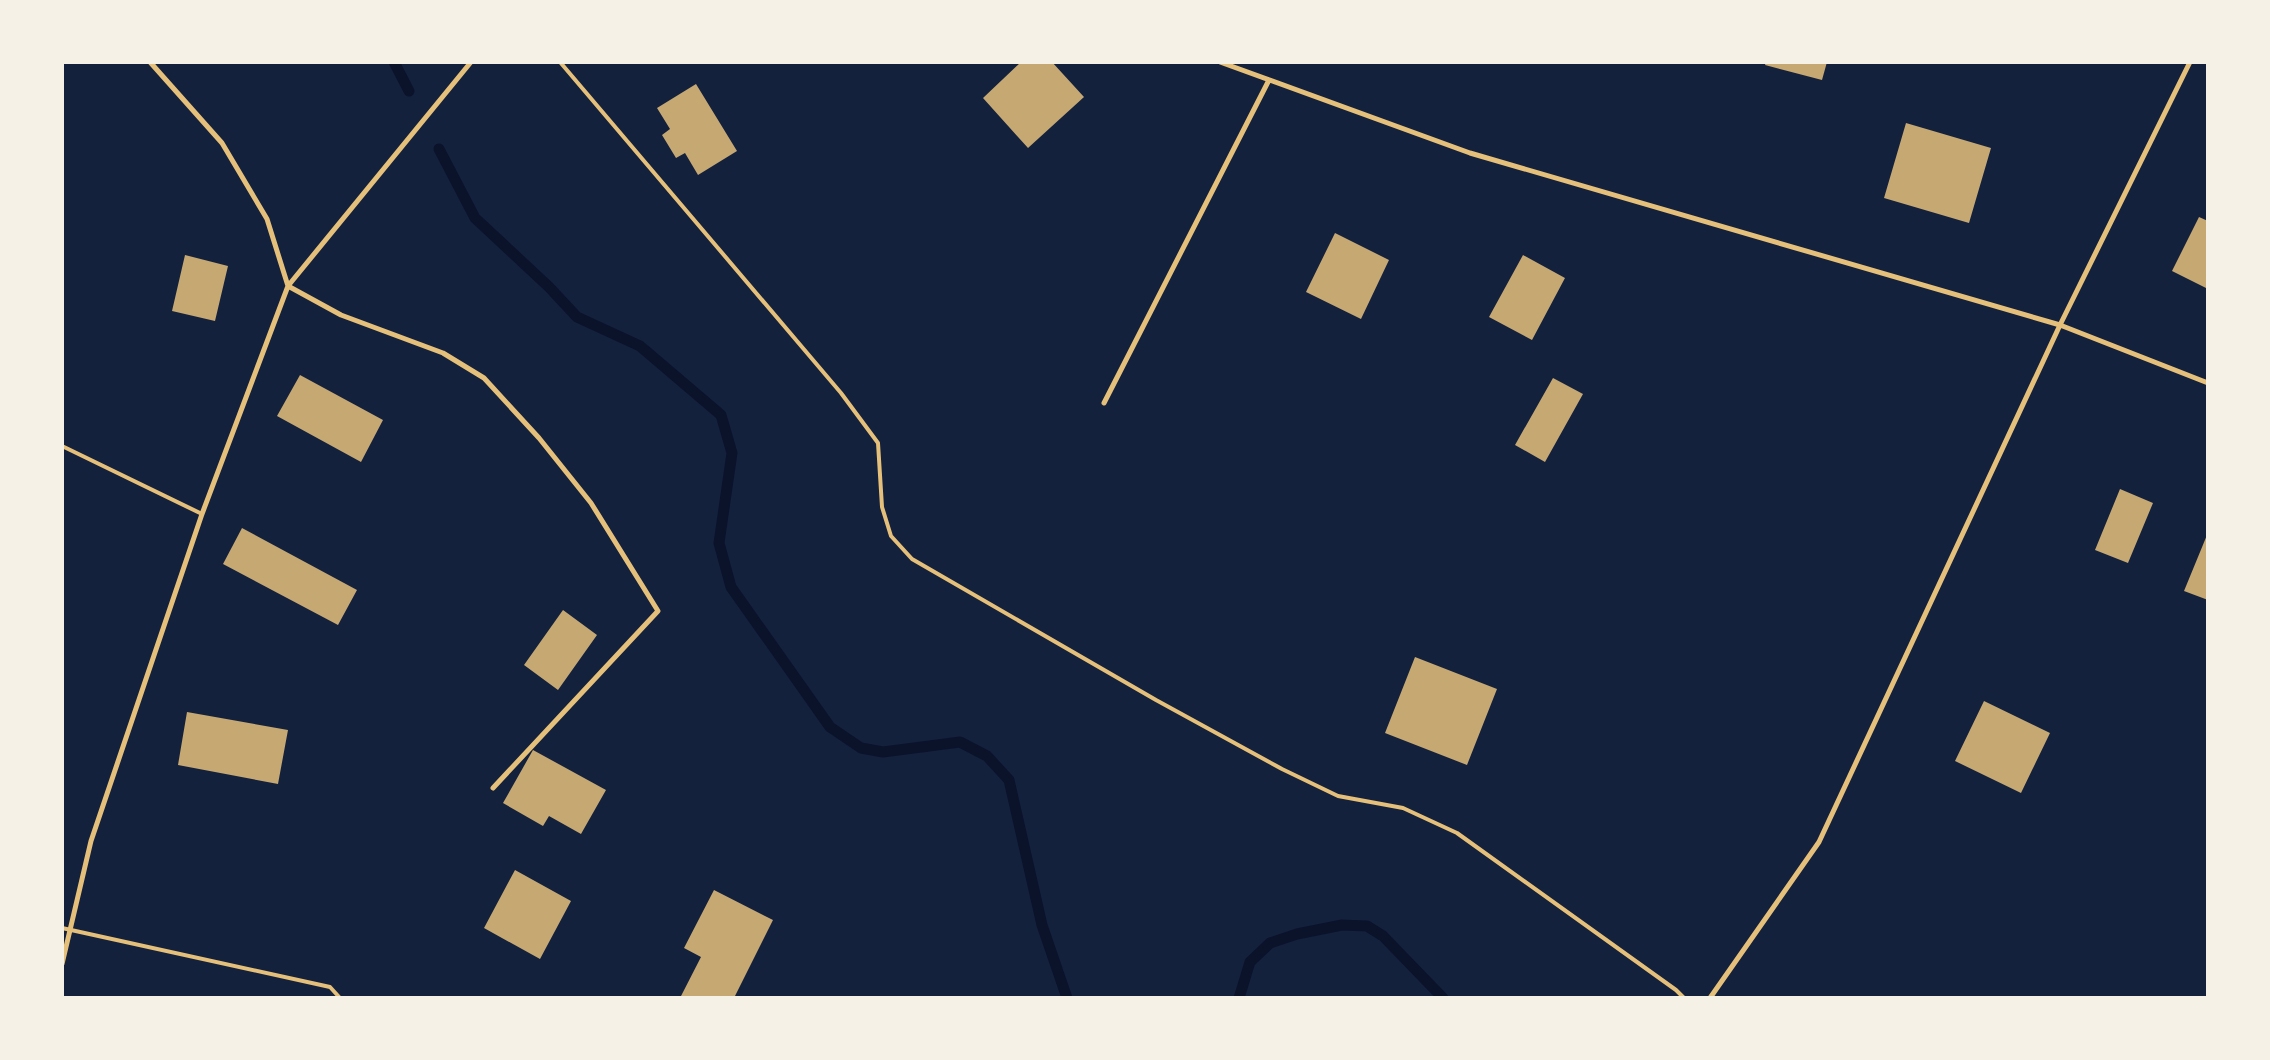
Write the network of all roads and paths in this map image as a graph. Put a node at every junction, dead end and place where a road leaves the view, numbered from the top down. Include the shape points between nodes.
1 (150, 62) edge
2 (471, 62) edge
3 (560, 62) edge
4 (1220, 62) edge
5 (2190, 62) edge
6 (1269, 80) junction
7 (288, 286) junction
8 (2060, 325) junction
9 (2208, 383) edge
10 (1104, 403) dead end
11 (62, 446) edge
12 (202, 514) junction
13 (493, 788) dead end
14 (62, 928) edge
15 (69, 929) junction
16 (62, 964) edge
17 (340, 998) edge
18 (1684, 998) edge
19 (1710, 998) edge

1 - 7 street via 222,144 267,219
2 - 7 street
3 - 18 lane via 841,393 878,443 886,522 891,536 912,559 1282,769 1338,796 1403,808 1457,833
4 - 6 street
5 - 8 street
6 - 8 street via 1470,153
6 - 10 street
7 - 12 street
7 - 13 street via 341,315 443,353 484,378 539,438 591,503 658,611
8 - 9 street
8 - 19 street via 1819,842
11 - 12 lane
12 - 15 street via 92,841
14 - 15 lane
15 - 16 street
15 - 17 lane via 330,987

